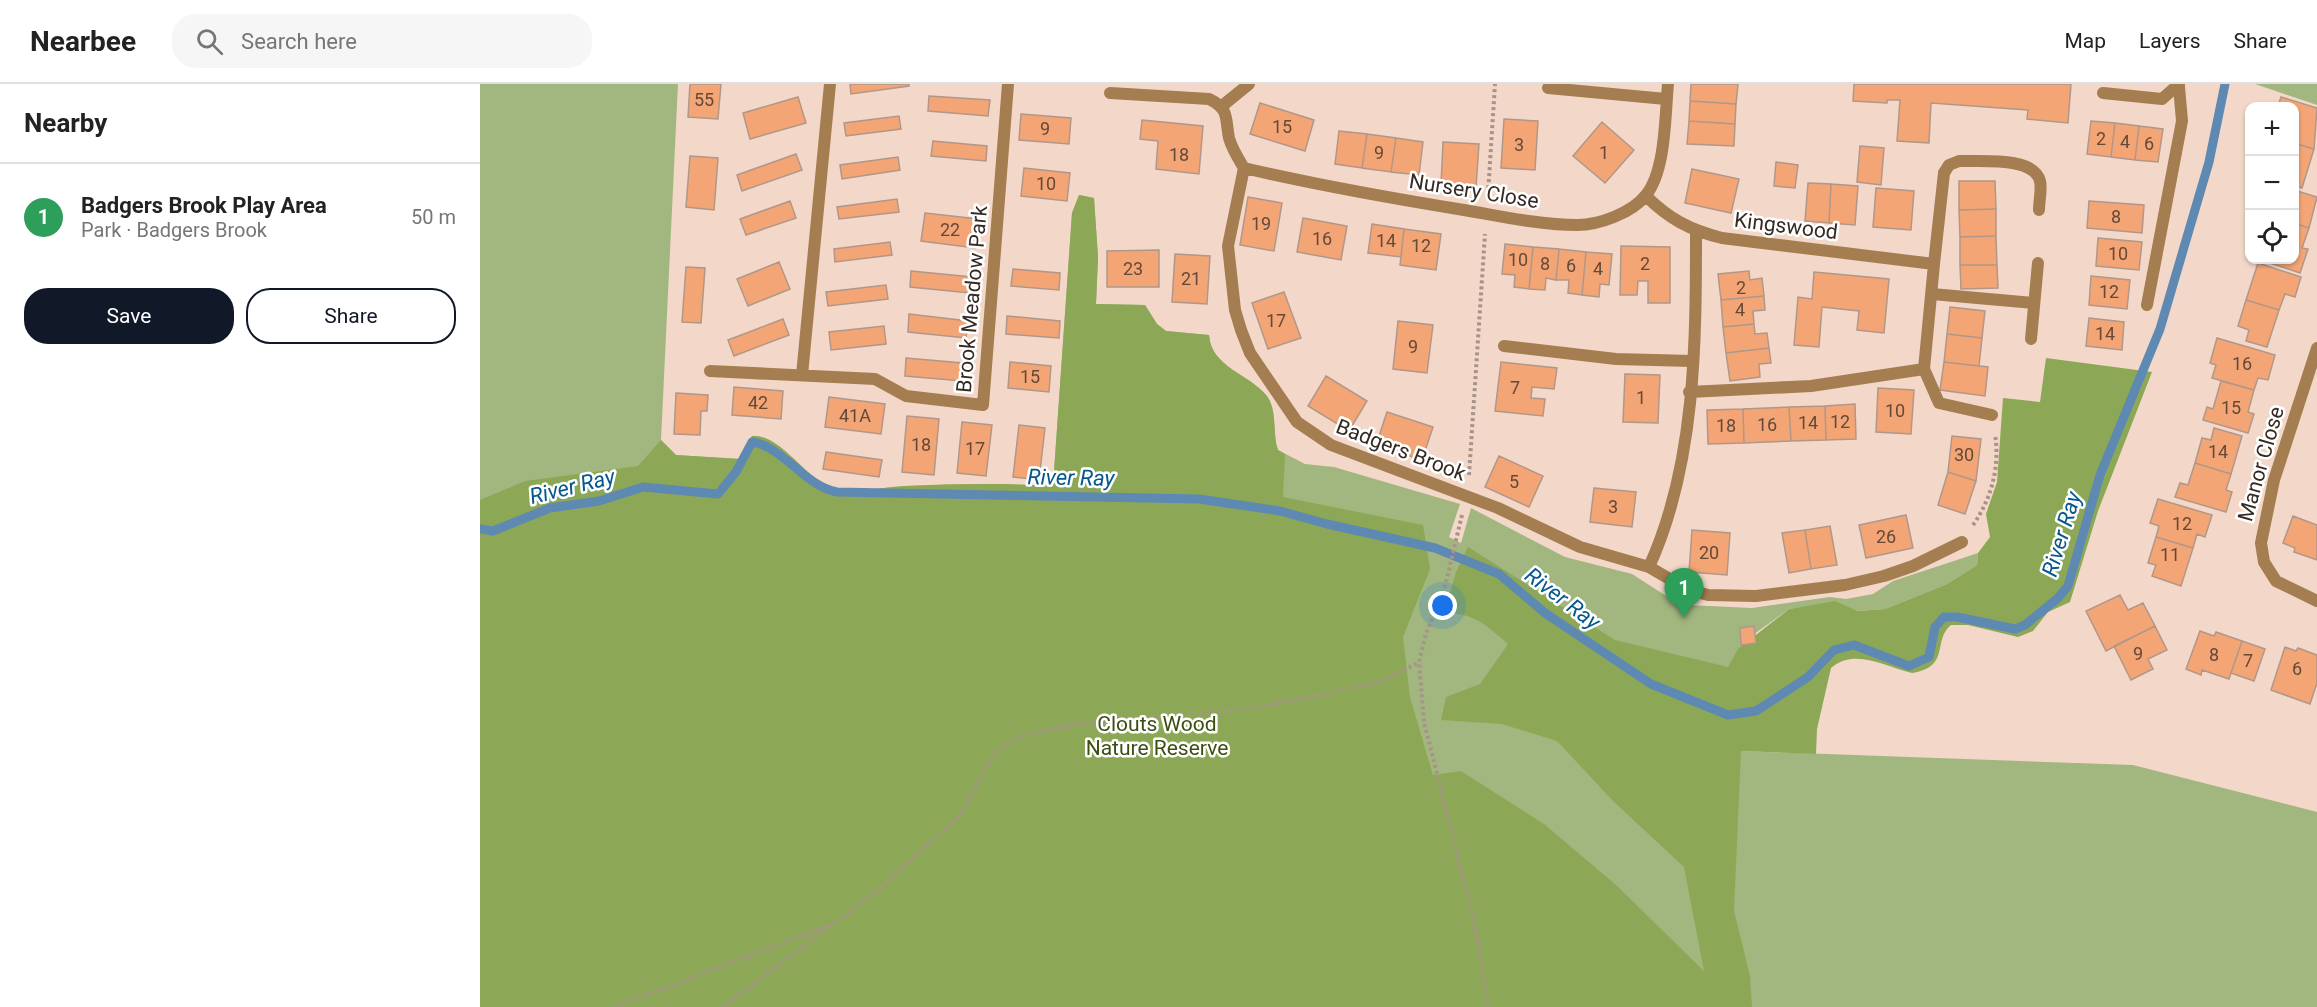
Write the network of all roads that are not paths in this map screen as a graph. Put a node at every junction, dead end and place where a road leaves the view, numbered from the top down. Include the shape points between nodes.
1 (830, 84) edge
2 (1008, 84) edge
3 (1249, 84) edge
4 (1668, 84) edge
5 (2179, 86) edge
6 (1548, 88) dead end
7 (1110, 93) dead end
8 (2103, 93) dead end
9 (1666, 99) junction
10 (1222, 106) junction
11 (1244, 168) junction
12 (1646, 196) junction
13 (2039, 210) dead end
14 (1696, 231) junction
15 (2038, 263) dead end
16 (1934, 264) junction
17 (1932, 294) junction
18 (2034, 303) junction
19 (2147, 305) dead end
20 (2031, 339) dead end
21 (1504, 346) dead end
22 (2317, 348) edge
23 (1692, 361) junction
24 (1924, 369) junction
25 (710, 371) dead end
26 (802, 375) junction
27 (1689, 392) junction
28 (1992, 415) road end
29 (1962, 542) road end
30 (1649, 567) junction
31 (2317, 601) edge

1 - 26 street
2 - 26 street, Brook Meadow Park via 983,405 906,396 875,379
3 - 10 street
4 - 9 street
5 - 8 street via 2162,99
5 - 19 street via 2182,121
6 - 9 street
7 - 10 street via 1209,99
9 - 12 street via 1661,153
10 - 11 street via 1229,139
11 - 12 street, Nursery Close via 1333,188 1577,225 1613,217
11 - 30 street, Badgers Brook via 1228,246 1235,310 1250,353 1298,422 1331,445 1498,508 1556,538
12 - 14 street, Kingswood via 1662,212
13 - 16 street via 2041,182 2035,170 2023,164 1959,161 1950,165 1944,173
14 - 16 street, Kingswood
14 - 23 street
15 - 18 street
16 - 17 street
17 - 18 street
17 - 24 street
18 - 20 street
21 - 23 street via 1616,359
22 - 31 street, Manor Close via 2274,480 2261,543 2264,562 2276,580
23 - 27 street
24 - 27 street via 1811,386
24 - 28 street via 1938,403
25 - 26 street, Brook Meadow Park
27 - 30 street via 1679,476
29 - 30 street, Badgers Brook via 1884,576 1756,596 1708,595 1687,589

